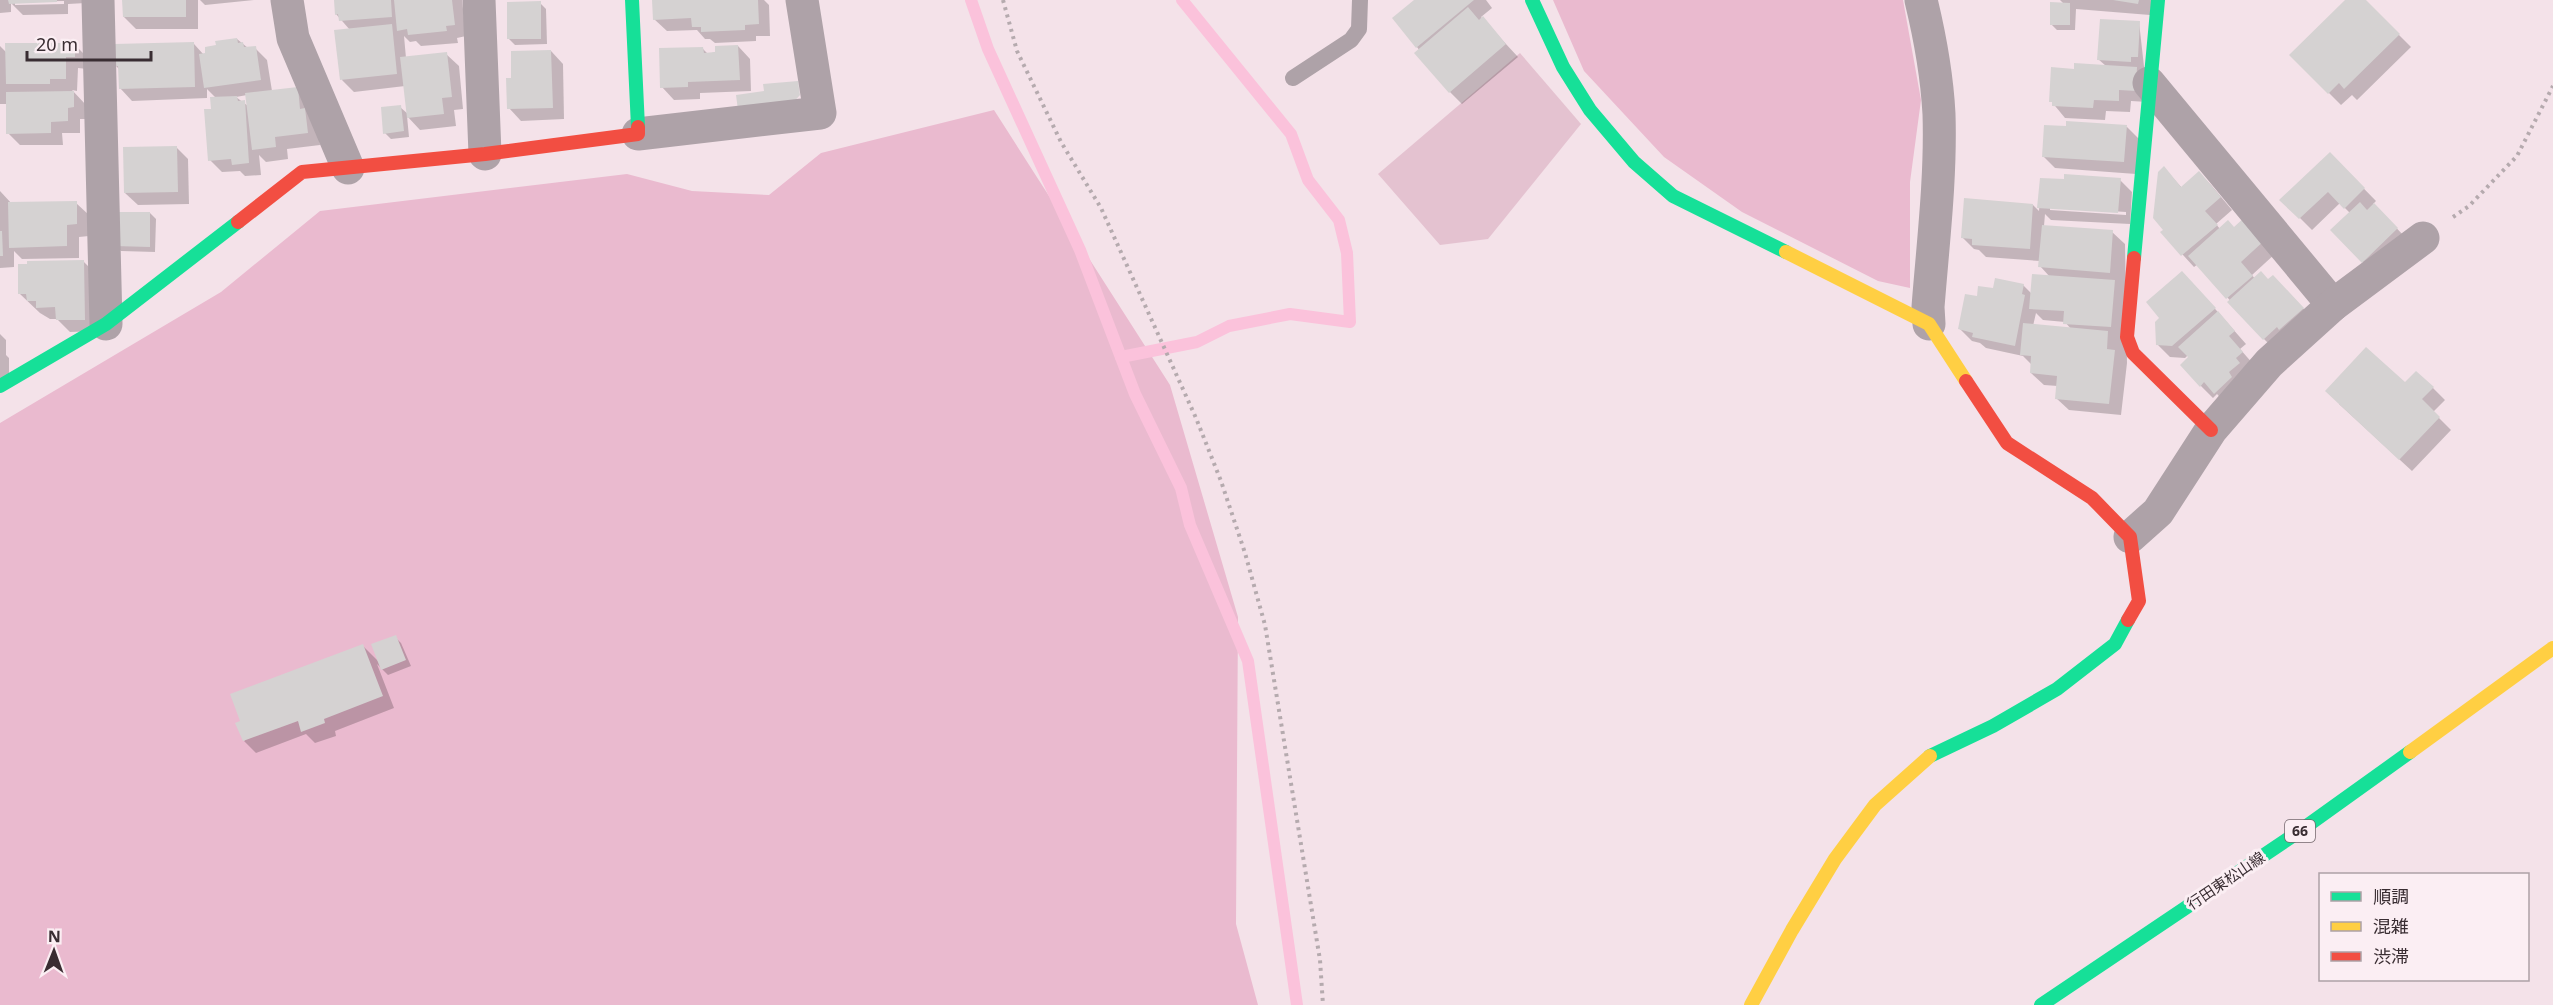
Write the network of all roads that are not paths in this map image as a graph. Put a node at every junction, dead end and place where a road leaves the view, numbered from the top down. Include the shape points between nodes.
1 (98, 0) edge
2 (287, 0) edge
3 (479, 0) edge
4 (632, 0) edge
5 (802, 0) edge
6 (1360, 0) edge
7 (1532, 0) edge
8 (1921, 0) edge
9 (2158, 0) edge
10 (1293, 78) dead end
11 (2149, 83) junction
12 (638, 134) junction
13 (485, 154) junction
14 (348, 168) junction
15 (2423, 238) road end
16 (2333, 306) junction
17 (106, 324) junction
18 (1929, 324) junction
19 (0, 386) edge
20 (2211, 430) junction
21 (2130, 537) junction
22 (2553, 648) edge
23 (1751, 1005) edge
24 (2041, 1005) edge

1 - 17 street
2 - 14 street via 293,38
3 - 13 street
4 - 12 street
5 - 12 street via 820,113
6 - 10 lane via 1359,29 1352,40
7 - 18 street via 1563,67 1590,110 1634,162 1672,196
8 - 18 street via 1939,113
9 - 11 street
11 - 16 street
11 - 20 street via 2127,337 2133,353
12 - 13 street
13 - 14 street
14 - 17 street via 302,172
15 - 16 street
16 - 20 street via 2269,363
17 - 19 street
18 - 21 street via 2007,443 2092,498
20 - 21 street via 2158,512
21 - 23 street via 2139,601 2115,644 2057,689 1927,758 1875,805 1835,859
22 - 24 street, 行田東松山線 / 66 via 2297,833

